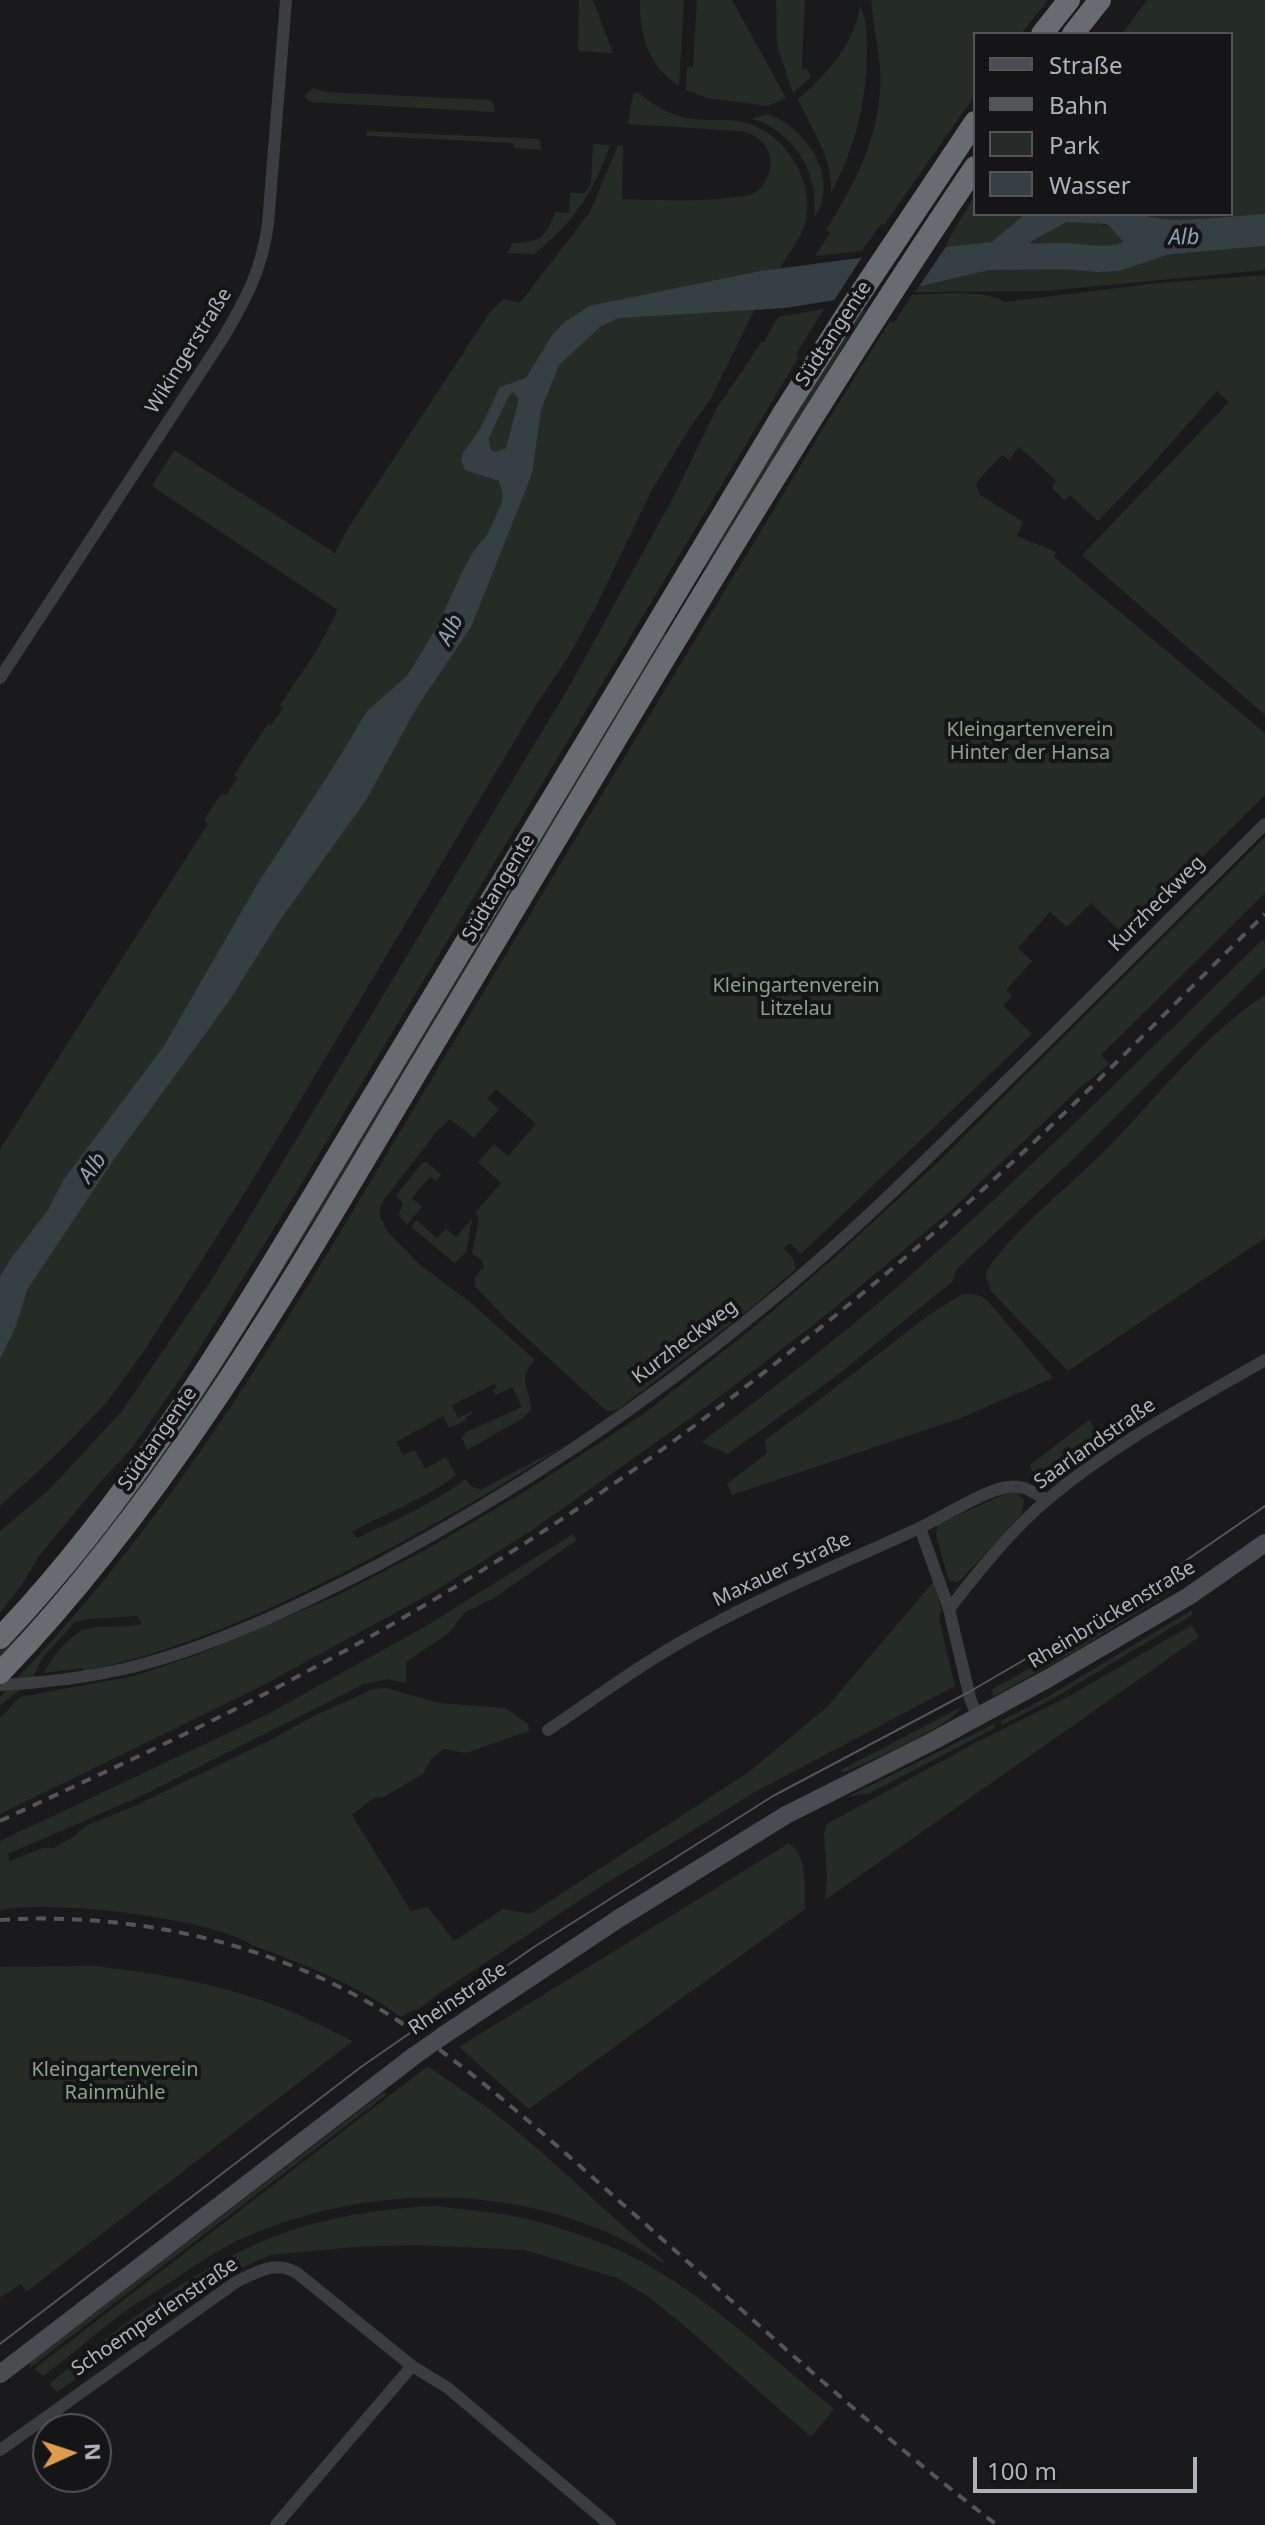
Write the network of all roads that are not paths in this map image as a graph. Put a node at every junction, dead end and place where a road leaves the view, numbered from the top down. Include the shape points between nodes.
1 (286, 0) edge
2 (1069, 0) edge
3 (1100, 0) edge
4 (1044, 32) edge
5 (1075, 32) edge
6 (973, 125) edge
7 (973, 170) edge
8 (0, 678) edge
9 (1265, 824) edge
10 (1265, 1360) edge
11 (1047, 1500) junction
12 (920, 1528) junction
13 (1265, 1543) edge
14 (949, 1609) junction
15 (0, 1638) edge
16 (0, 1673) edge
17 (0, 1685) edge
18 (978, 1718) junction
19 (548, 1730) dead end
20 (412, 2366) junction
21 (0, 2374) edge
22 (0, 2450) edge
23 (276, 2525) edge
24 (610, 2525) edge

1 - 8 street, Wikingerstraße via 268,224 258,271 216,349
2 - 4 highway
3 - 5 highway
6 - 15 highway, Südtangente via 783,414 221,1347 117,1498
7 - 16 highway, Südtangente via 805,429 239,1364 87,1576
9 - 17 street, Kurzheckweg via 809,1270 610,1423 429,1538 344,1582 197,1646 84,1677
10 - 11 street, Saarlandstraße via 1134,1436
11 - 12 street, Maxauer Straße via 1026,1488 1008,1486
11 - 14 street, Saarlandstraße via 994,1552
12 - 14 street
12 - 19 street, Maxauer Straße via 695,1634
13 - 18 main road, Rheinbrückenstraße via 1189,1596
14 - 18 street
18 - 21 main road, Rheinstraße, bridge via 786,1815 444,2035
20 - 22 street, Schoemperlenstraße via 297,2273 273,2266 236,2282
20 - 23 street
20 - 24 street, Schoemperlenstraße via 448,2388

